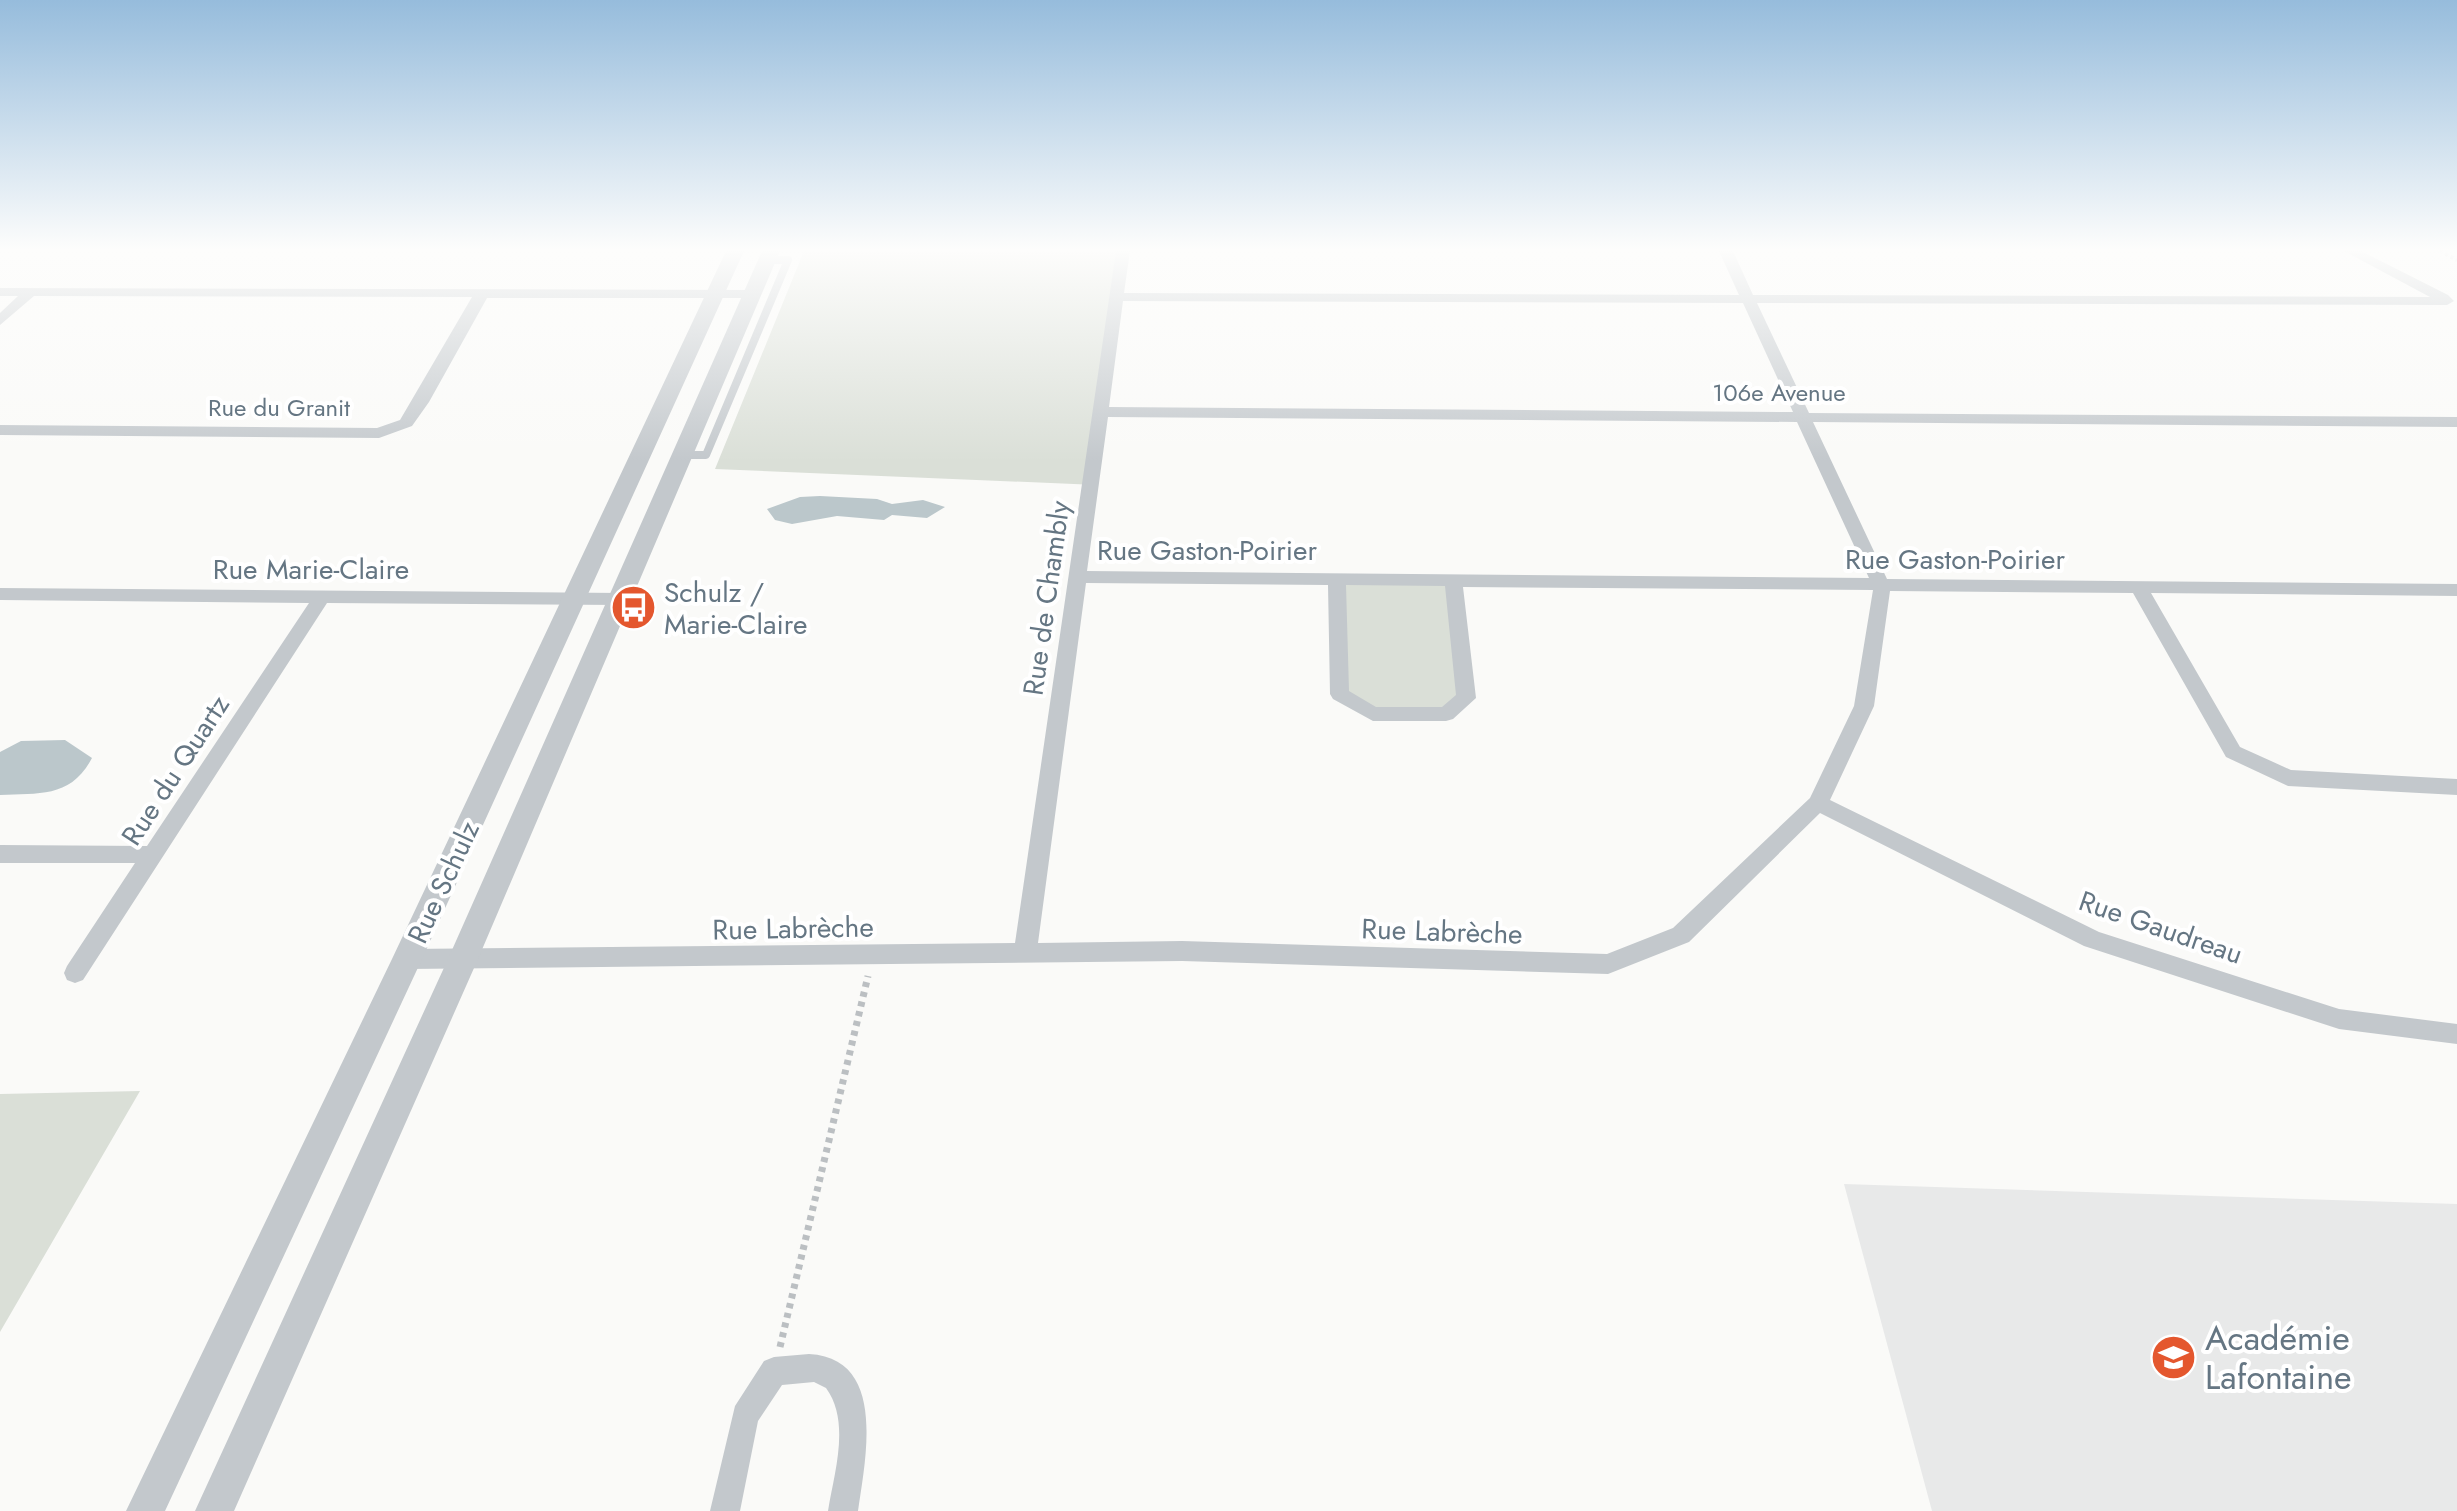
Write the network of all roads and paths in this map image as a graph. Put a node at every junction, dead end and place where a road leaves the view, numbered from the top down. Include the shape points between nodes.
1 (466, 322) edge
2 (703, 322) edge
3 (742, 322) edge
4 (762, 322) edge
5 (1113, 322) edge
6 (1758, 322) edge
7 (662, 410) junction
8 (703, 410) junction
9 (1100, 412) junction
10 (1803, 417) junction
11 (2457, 422) edge
12 (0, 430) edge
13 (683, 455) junction
14 (1077, 577) junction
15 (1337, 579) junction
16 (1453, 581) junction
17 (1882, 587) junction
18 (2140, 589) junction
19 (2457, 590) edge
20 (0, 594) edge
21 (321, 598) junction
22 (575, 599) junction
23 (621, 599) junction
24 (2457, 787) edge
25 (1818, 803) junction
26 (0, 854) edge
27 (153, 855) junction
28 (1025, 953) junction
29 (873, 955) junction
30 (407, 959) junction
31 (463, 959) junction
32 (75, 973) dead end
33 (2457, 1034) edge
34 (774, 1371) junction
35 (145, 1511) edge
36 (214, 1511) edge
37 (725, 1511) edge
38 (843, 1511) edge

1 - 12 street, Rue du Granit via 406,423 379,433
2 - 7 street, Rue Schulz
3 - 8 street, Rue Schulz
4 - 13 lane via 706,455
5 - 9 street, Rue de Chambly
6 - 10 street
7 - 8 street
7 - 22 street, Rue Schulz
8 - 13 street, Rue Schulz
9 - 10 street, 106e Avenue
9 - 14 street, Rue de Chambly
10 - 11 street, 106e Avenue
10 - 17 street
13 - 23 street, Rue Schulz
14 - 15 street, Rue Gaston-Poirier
14 - 28 street, Rue de Chambly
15 - 16 street, Rue Gaston-Poirier
15 - 16 street, Rue Gaston-Poirier via 1340,694 1373,714 1446,714 1466,698
16 - 17 street, Rue Gaston-Poirier
17 - 18 street, Rue Gaston-Poirier
17 - 25 street, Rue Labrèche via 1864,706
18 - 19 street, Rue Gaston-Poirier
18 - 24 street via 2233,752 2288,778
20 - 21 street, Rue Marie-Claire
21 - 22 street, Rue Marie-Claire
21 - 27 street, Rue du Quartz
22 - 23 street, Rue Marie-Claire
22 - 30 street, Rue Schulz
23 - 31 street, Rue Schulz
25 - 28 street, Rue Labrèche via 1681,935 1608,964 1182,951
25 - 33 street, Rue Gaudreau via 2092,939 2339,1019
26 - 27 street
27 - 32 street, Rue du Quartz
28 - 29 street, Rue Labrèche
29 - 31 street, Rue Labrèche
29 - 34 path
30 - 31 street, Rue Labrèche
30 - 35 street, Rue Schulz
31 - 36 street, Rue Schulz
34 - 37 street via 745,1416
34 - 38 street via 818,1369 842,1382 854,1409

